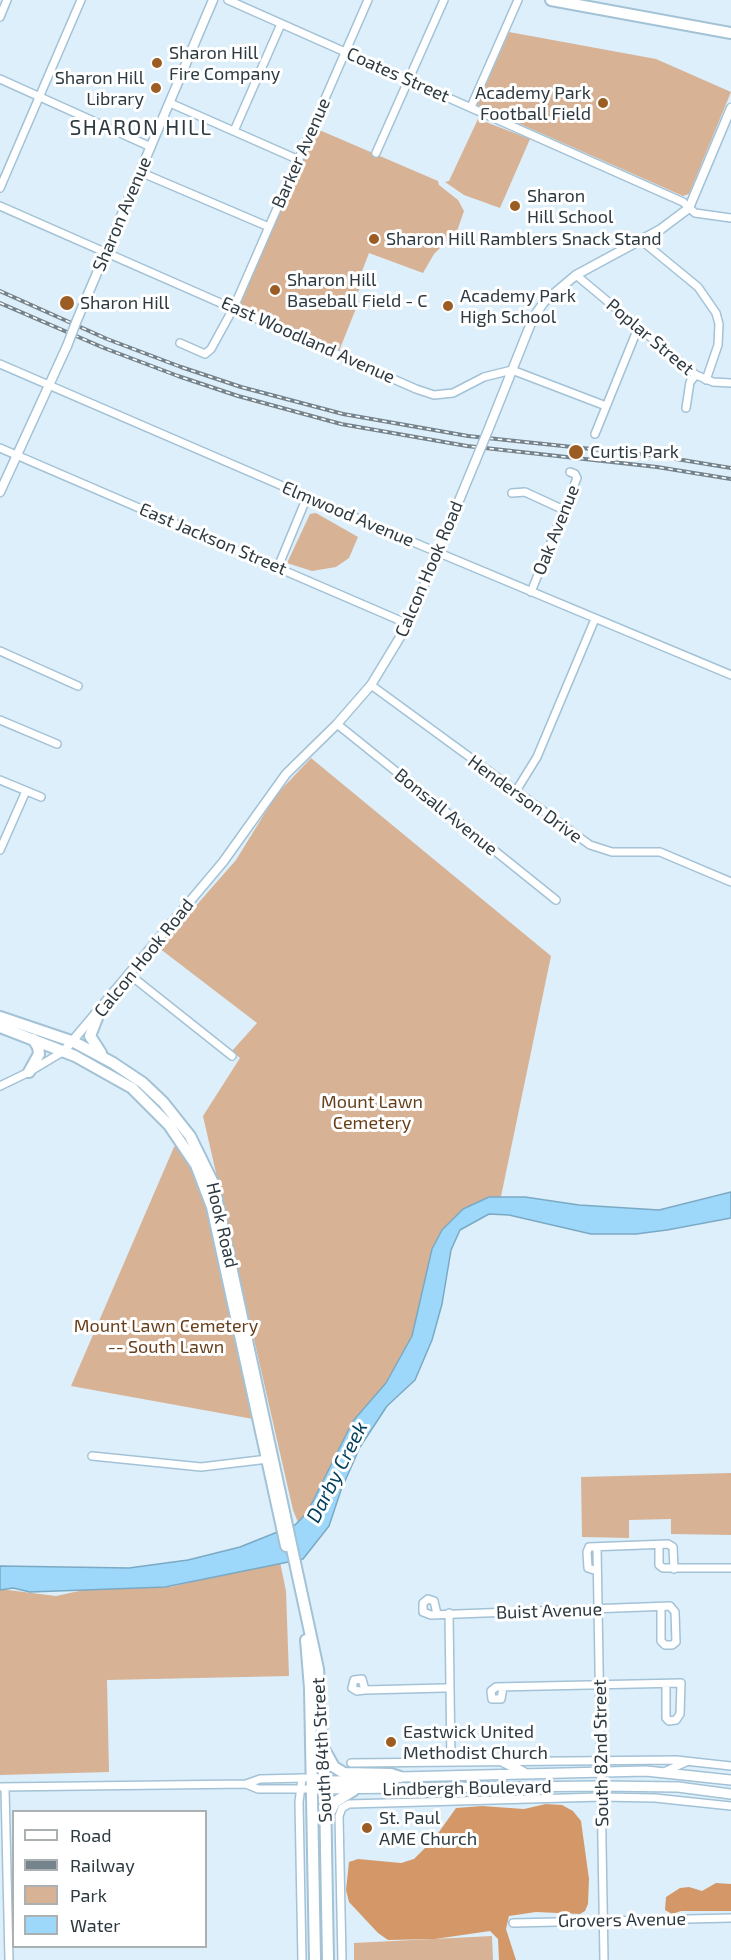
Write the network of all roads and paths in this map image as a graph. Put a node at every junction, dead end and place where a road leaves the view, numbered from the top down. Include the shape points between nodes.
1 (7, 0) edge
2 (81, 0) edge
3 (213, 0) edge
4 (228, 0) edge
5 (368, 0) edge
6 (444, 0) edge
7 (518, 0) edge
8 (551, 0) edge
9 (567, 1) edge
10 (0, 17) edge
11 (281, 24) junction
12 (731, 33) edge
13 (346, 51) junction
14 (0, 79) edge
15 (408, 81) junction
16 (40, 96) junction
17 (170, 103) junction
18 (471, 107) junction
19 (731, 108) edge
20 (729, 120) edge
21 (234, 131) junction
22 (151, 147) junction
23 (376, 153) dead end
24 (298, 160) junction
25 (140, 172) junction
26 (0, 188) edge
27 (0, 206) edge
28 (689, 208) junction
29 (731, 218) edge
30 (269, 227) junction
31 (642, 241) junction
32 (106, 251) junction
33 (576, 275) junction
34 (234, 307) junction
35 (638, 328) junction
36 (180, 343) dead end
37 (0, 364) edge
38 (512, 370) junction
39 (696, 375) junction
40 (706, 380) junction
41 (731, 383) edge
42 (49, 386) junction
43 (606, 406) junction
44 (686, 408) dead end
45 (595, 434) dead end
46 (0, 448) edge
47 (17, 455) junction
48 (570, 472) dead end
49 (0, 492) edge
50 (512, 493) dead end
51 (307, 497) junction
52 (564, 510) junction
53 (438, 552) junction
54 (278, 567) junction
55 (531, 592) junction
56 (595, 619) junction
57 (408, 624) junction
58 (0, 651) edge
59 (731, 675) edge
60 (371, 685) junction
61 (78, 686) dead end
62 (0, 720) edge
63 (337, 724) junction
64 (57, 744) dead end
65 (0, 780) edge
66 (26, 791) junction
67 (516, 791) junction
68 (41, 797) dead end
69 (0, 850) edge
70 (731, 882) edge
71 (556, 900) dead end
72 (130, 975) junction
73 (99, 1013) junction
74 (0, 1017) edge
75 (0, 1026) edge
76 (33, 1039) junction
77 (74, 1042) junction
78 (64, 1051) junction
79 (232, 1056) dead end
80 (113, 1063) junction
81 (29, 1072) junction
82 (0, 1086) edge
83 (92, 1456) dead end
84 (270, 1458) junction
85 (289, 1544) joint
86 (658, 1545) junction
87 (731, 1568) edge
88 (674, 1569) junction
89 (296, 1576) junction
90 (661, 1607) junction
91 (598, 1610) junction
92 (449, 1613) junction
93 (437, 1614) dead end
94 (666, 1684) junction
95 (599, 1685) junction
96 (503, 1687) dead end
97 (449, 1688) junction
98 (365, 1690) dead end
99 (323, 1746) junction
100 (600, 1759) junction
101 (502, 1761) junction
102 (694, 1761) junction
103 (412, 1762) junction
104 (451, 1762) junction
105 (351, 1763) dead end
106 (731, 1766) edge
107 (601, 1772) junction
108 (664, 1772) junction
109 (534, 1774) junction
110 (400, 1777) junction
111 (413, 1777) junction
112 (731, 1780) edge
113 (309, 1782) junction
114 (246, 1784) junction
115 (325, 1785) junction
116 (601, 1786) junction
117 (3, 1787) edge
118 (522, 1787) junction
119 (299, 1789) junction
120 (688, 1789) junction
121 (354, 1790) junction
122 (731, 1794) edge
123 (602, 1797) junction
124 (522, 1800) junction
125 (700, 1802) junction
126 (345, 1806) joint
127 (731, 1806) edge
128 (326, 1822) junction
129 (4, 1851) edge
130 (0, 1913) edge
131 (8, 1913) junction
132 (731, 1918) edge
133 (604, 1920) junction
134 (513, 1923) dead end
135 (328, 1938) junction
136 (9, 1960) edge
137 (302, 1960) edge
138 (315, 1960) edge
139 (328, 1960) edge
140 (333, 1960) edge
141 (342, 1960) edge
142 (604, 1960) edge

1 - 10 street
2 - 16 street
3 - 17 street, Sharon Avenue
4 - 11 street, Coates Street
5 - 13 street, Barker Avenue
6 - 15 street
7 - 18 street
8 - 9 main road
9 - 12 main road
11 - 13 street, Coates Street
11 - 21 street
13 - 15 street, Coates Street
13 - 24 street, Barker Avenue
14 - 16 street
15 - 18 street, Coates Street
15 - 23 street
16 - 22 street
16 - 26 street
17 - 21 street
17 - 22 street, Sharon Avenue
18 - 28 street, Coates Street
19 - 20 street, Calcon Hook Road
20 - 28 street, Calcon Hook Road
21 - 24 street
22 - 25 street, Sharon Avenue
24 - 30 street, Barker Avenue
25 - 30 street
25 - 32 street, Sharon Avenue
27 - 32 street, East Woodland Avenue
28 - 29 street, Coates Street via 695,213
28 - 31 street, Calcon Hook Road
30 - 34 street, Barker Avenue
31 - 33 street, Calcon Hook Road
31 - 40 street via 698,287 716,313 718,345
32 - 34 street, East Woodland Avenue
32 - 42 street, Sharon Avenue, bridge
33 - 35 street, Poplar Street
33 - 38 street, Calcon Hook Road via 544,302 533,318
34 - 36 street, Barker Avenue via 208,352 204,354
34 - 38 street, East Woodland Avenue via 334,355 434,395 453,393 490,374
35 - 39 street, Poplar Street
35 - 43 street
37 - 42 street, Elmwood Avenue
38 - 43 street
38 - 53 street, Calcon Hook Road, bridge
39 - 40 street, Poplar Street
39 - 44 street via 690,382
40 - 41 street, Poplar Street
42 - 47 street, Sharon Avenue
42 - 51 street, Elmwood Avenue
43 - 45 street
46 - 47 street, East Jackson Street
47 - 49 street, Sharon Avenue
47 - 54 street, East Jackson Street
48 - 52 street, Oak Avenue via 577,478
50 - 52 street via 525,492
51 - 53 street, Elmwood Avenue
51 - 54 street
52 - 55 street, Oak Avenue
53 - 55 street, Elmwood Avenue
53 - 57 street, Calcon Hook Road
54 - 57 street, East Jackson Street
55 - 56 street, Elmwood Avenue
56 - 59 street, Elmwood Avenue
56 - 67 street via 537,757
57 - 60 street, Calcon Hook Road
58 - 61 street
60 - 63 street, Calcon Hook Road
60 - 67 street, Henderson Drive
62 - 64 street
63 - 71 street, Bonsall Avenue
63 - 72 street, Calcon Hook Road via 286,774 223,862
65 - 66 street
66 - 68 street
66 - 69 street
67 - 70 street, Henderson Drive via 590,845 612,852 660,852
72 - 73 street, Calcon Hook Road
72 - 79 street
73 - 77 street, Calcon Hook Road
73 - 80 main road via 90,1036 96,1048
74 - 77 main road, Hook Road
75 - 76 main road, Hook Road
76 - 78 main road, Hook Road
76 - 81 main road via 39,1054
77 - 78 street, Calcon Hook Road
77 - 80 main road, Hook Road
78 - 81 street, Calcon Hook Road
78 - 84 main road, Hook Road via 118,1079 146,1100 179,1137 202,1176
80 - 84 main road, Hook Road via 143,1083 173,1114 209,1172
81 - 82 street, Calcon Hook Road
83 - 84 street via 201,1467
84 - 85 main road, Hook Road
85 - 89 main road, South 84th Street
86 - 88 street via 661,1567
86 - 88 street via 672,1545
86 - 91 street, South 82nd Street via 597,1546
87 - 88 street
89 - 99 main road, South 84th Street via 318,1669
89 - 113 main road, South 84th Street via 309,1672
90 - 90 street via 661,1641 672,1645 675,1612 672,1607
90 - 91 street, Buist Avenue
91 - 92 street, Buist Avenue
91 - 95 street, South 82nd Street
92 - 93 street, Buist Avenue
92 - 97 street
94 - 94 street via 666,1718 672,1721 680,1714 681,1683
94 - 95 street
95 - 96 street
95 - 100 street, South 82nd Street
97 - 98 street
97 - 104 street
99 - 110 main road via 329,1761 340,1771
99 - 115 main road, South 84th Street
100 - 101 street, Lindbergh Boulevard
100 - 102 street, Lindbergh Boulevard
100 - 107 street, South 82nd Street
101 - 104 street, Lindbergh Boulevard
101 - 109 main road via 516,1770
102 - 106 street, Lindbergh Boulevard
102 - 108 street, Lindbergh Boulevard
103 - 104 street, Lindbergh Boulevard
103 - 105 street, Lindbergh Boulevard
103 - 111 street, Lindbergh Boulevard
107 - 108 main road, Lindbergh Boulevard
107 - 109 main road, Lindbergh Boulevard
107 - 116 street, South 82nd Street
108 - 112 main road, Lindbergh Boulevard
109 - 111 main road, Lindbergh Boulevard
110 - 111 main road, Lindbergh Boulevard
110 - 115 main road, Lindbergh Boulevard
113 - 114 street, Lindbergh Boulevard via 260,1779
113 - 115 main road, Lindbergh Boulevard
113 - 119 street, Lindbergh Boulevard
113 - 119 street, South 84th Street
113 - 138 main road, South 84th Street
114 - 117 street, Lindbergh Boulevard
114 - 119 street, Lindbergh Boulevard via 258,1789
115 - 121 main road, Lindbergh Boulevard
115 - 128 main road, South 84th Street
116 - 118 main road, Lindbergh Boulevard
116 - 120 main road, Lindbergh Boulevard
116 - 123 street, South 82nd Street
117 - 129 street
118 - 121 main road, Lindbergh Boulevard
118 - 124 street
119 - 137 street, South 84th Street
120 - 122 main road, Lindbergh Boulevard
120 - 125 street
121 - 128 main road via 335,1802
123 - 124 street, Lindbergh Boulevard
123 - 125 street, Lindbergh Boulevard
123 - 133 street, South 82nd Street
124 - 126 street, Lindbergh Boulevard
125 - 127 street, Lindbergh Boulevard
126 - 141 street, South 84th Street via 339,1816
128 - 135 main road, South 84th Street
129 - 131 street
130 - 131 street
131 - 136 street
132 - 133 street, Grovers Avenue
133 - 134 street, Grovers Avenue
133 - 142 street, South 82nd Street
135 - 139 main road, South 84th Street
135 - 140 main road

